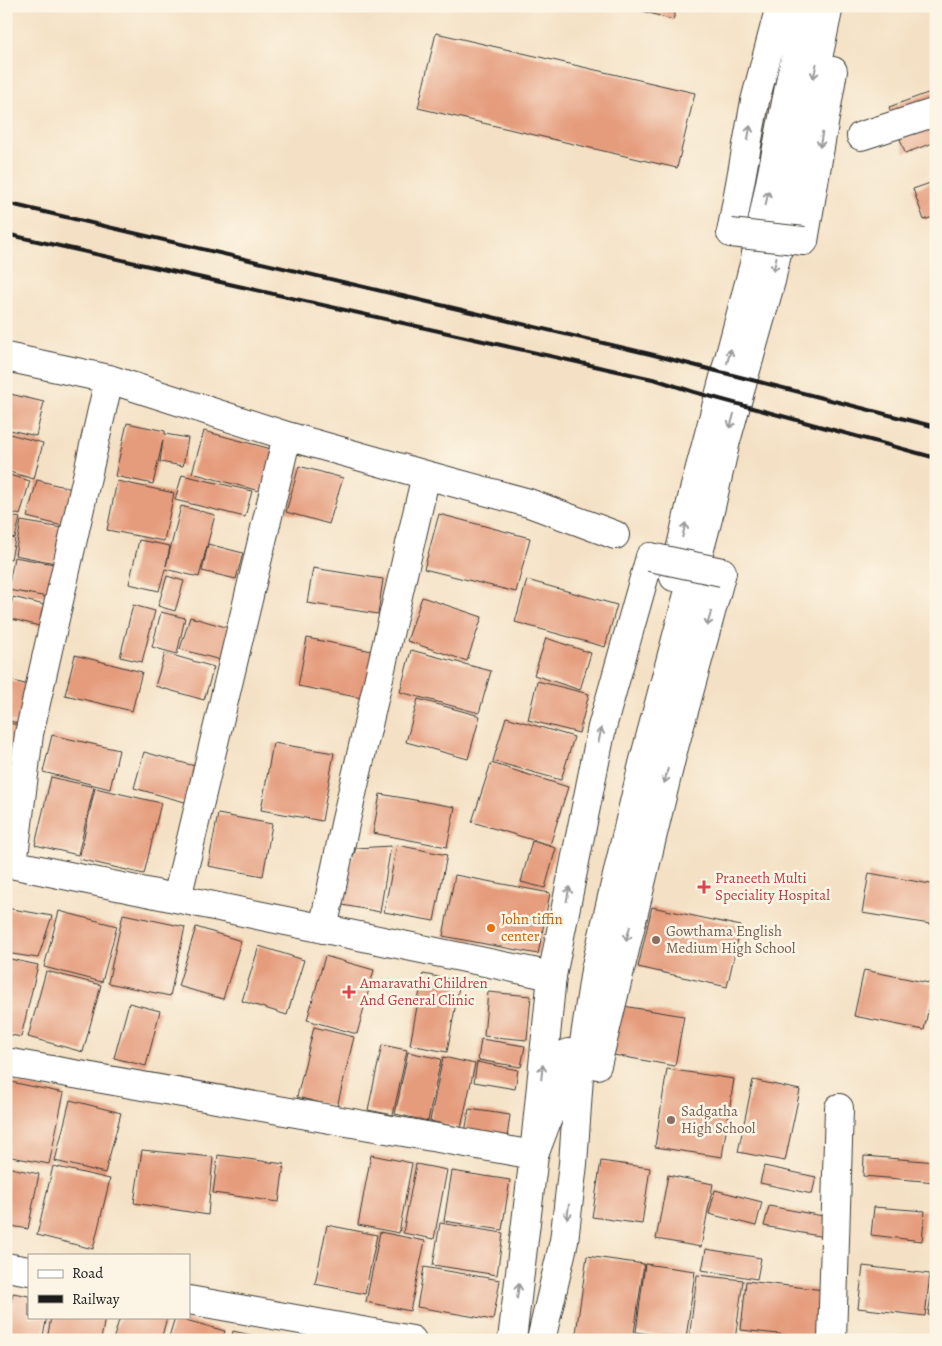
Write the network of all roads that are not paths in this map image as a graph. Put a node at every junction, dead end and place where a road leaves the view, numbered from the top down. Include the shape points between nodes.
1 (780, 6) edge
2 (807, 6) edge
3 (828, 6) edge
4 (847, 6) edge
5 (936, 112) edge
6 (861, 136) dead end
7 (6, 357) edge
8 (109, 379) junction
9 (288, 436) junction
10 (426, 475) junction
11 (615, 535) dead end
12 (10, 864) edge
13 (177, 898) junction
14 (323, 929) junction
15 (552, 976) junction
16 (6, 1062) edge
17 (839, 1108) dead end
18 (534, 1155) junction
19 (573, 1164) junction
20 (6, 1267) edge
21 (28, 1271) edge
22 (190, 1300) edge
23 (412, 1340) edge
24 (512, 1340) edge
25 (541, 1340) edge
26 (832, 1340) edge

4 -> 1 street, bridge via 804,242 731,232 755,101
18 -> 2 street via 563,1078 596,905 693,494 754,264
3 -> 19 street via 771,281 726,441 643,764 595,970 579,1076
5 - 6 street
7 - 8 street
8 - 9 street
8 - 12 street via 29,734
9 - 10 street
9 - 13 street
10 - 11 street via 529,503
10 - 14 street
12 - 13 street
13 - 14 street
14 - 15 street
18 -> 15 street
15 -> 19 street, bridge via 602,727 650,557 722,572 672,751
16 - 18 street
17 - 26 street
24 -> 18 street
19 -> 25 street via 564,1242
20 - 21 street
22 - 23 street

